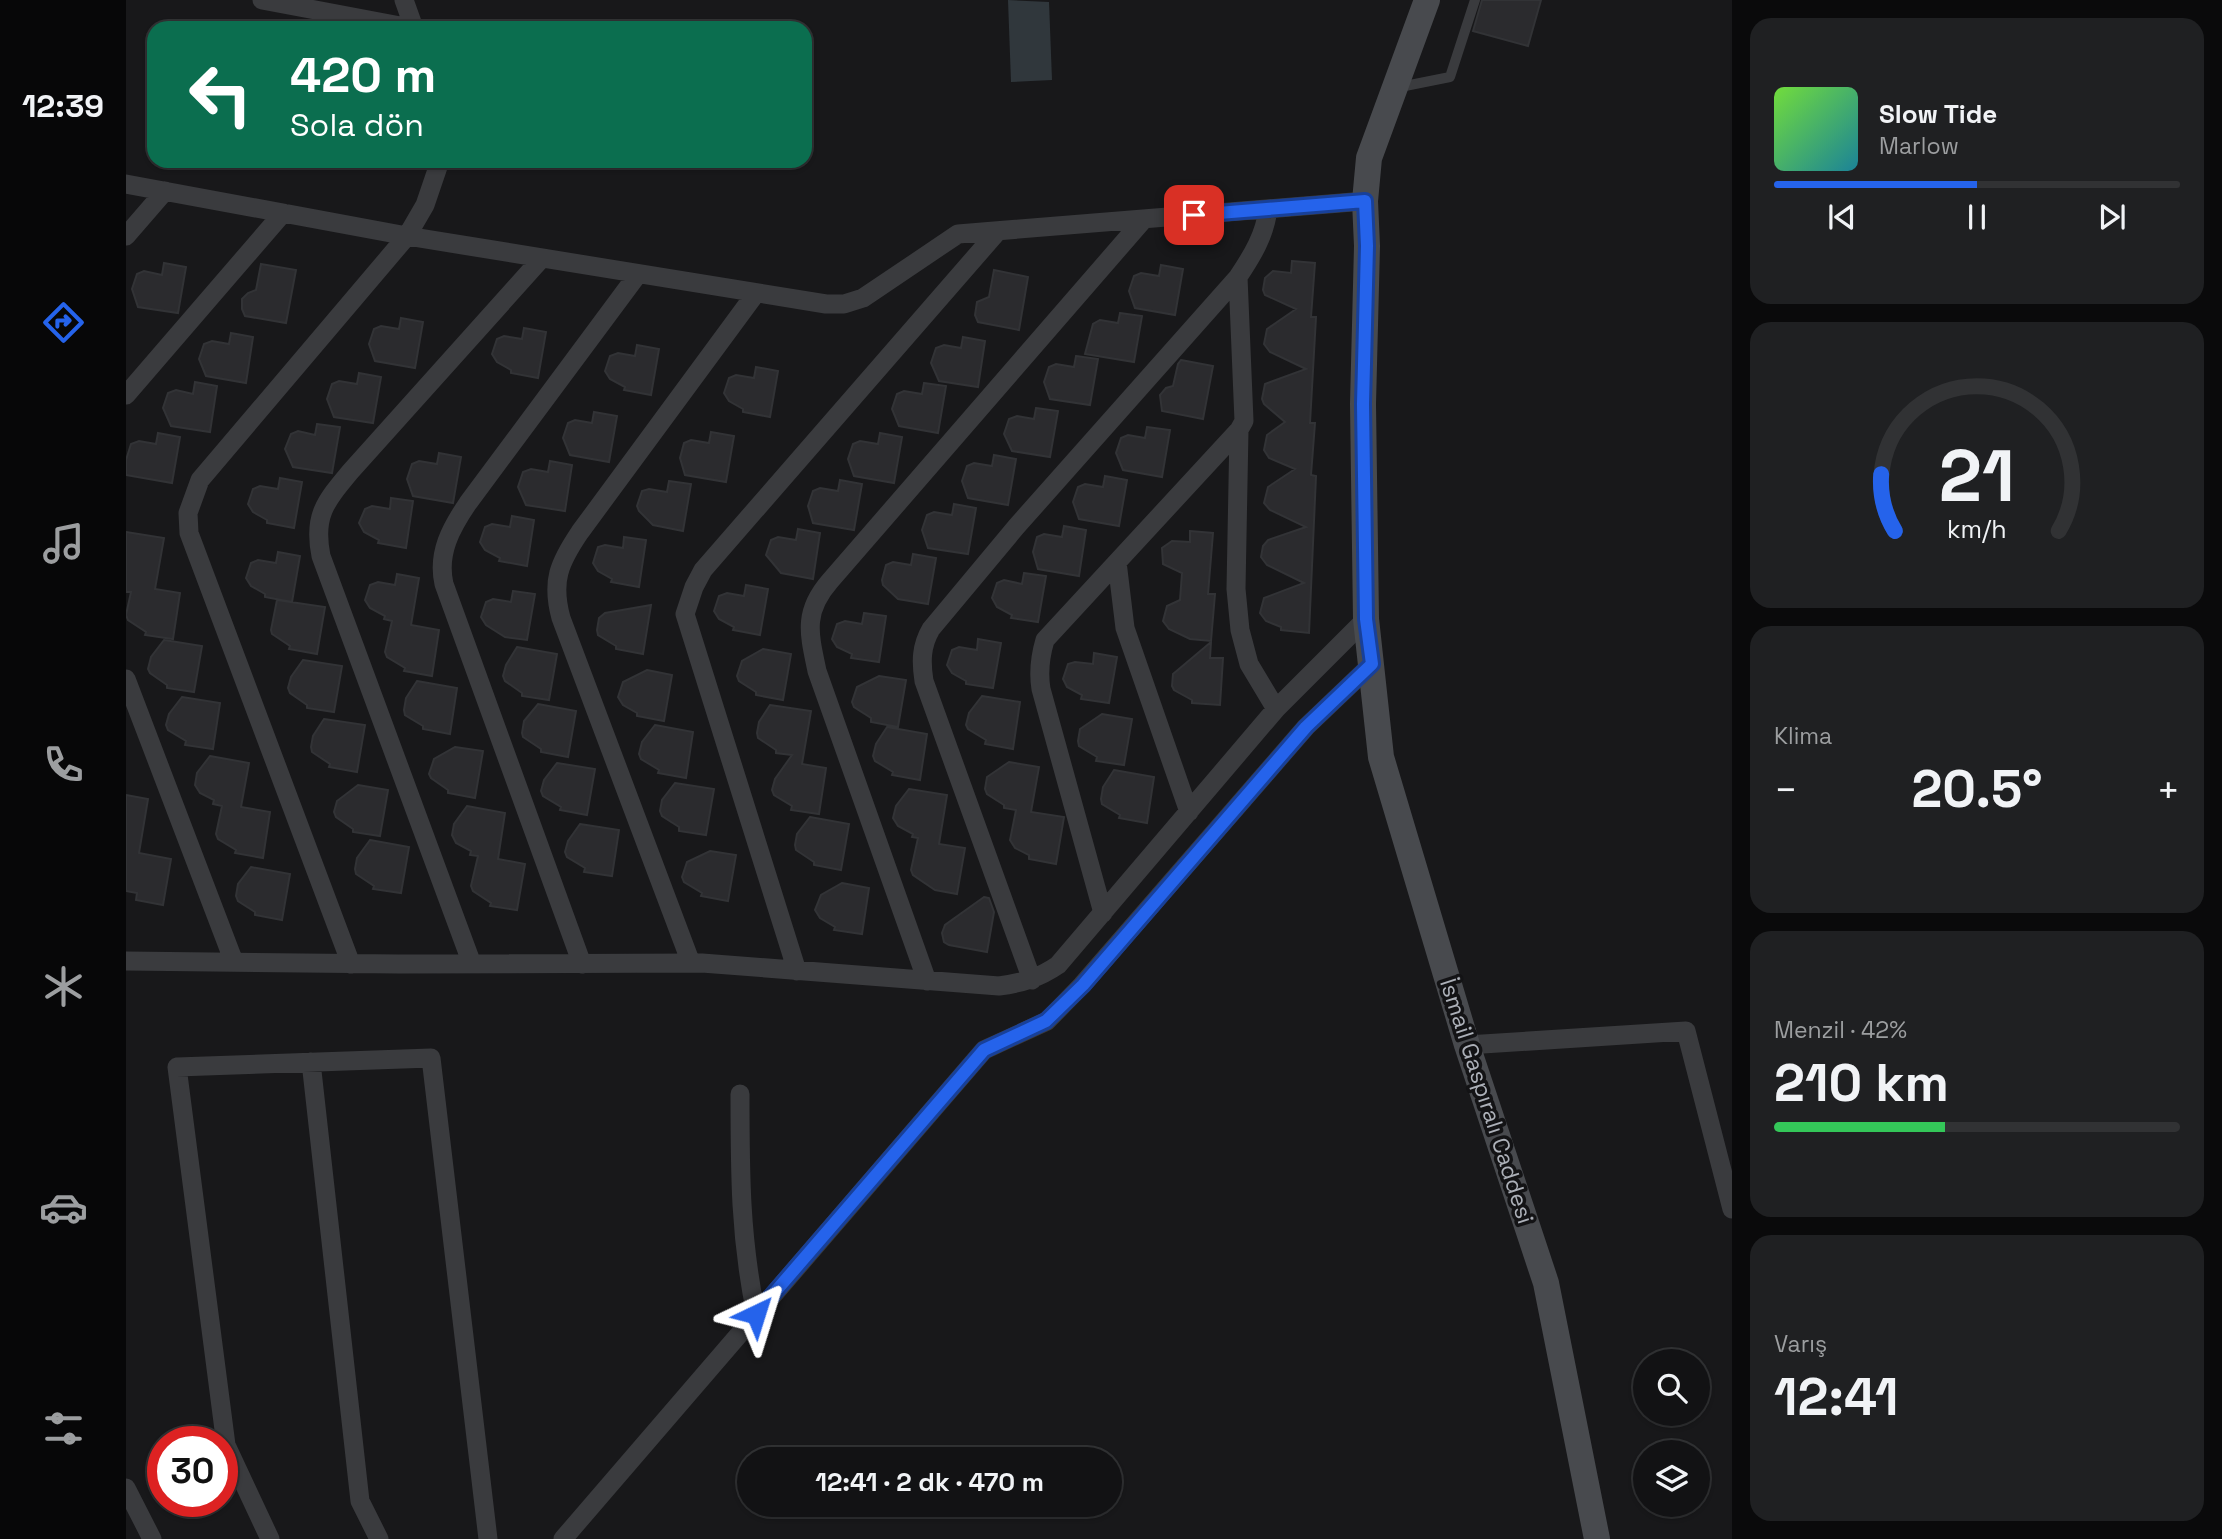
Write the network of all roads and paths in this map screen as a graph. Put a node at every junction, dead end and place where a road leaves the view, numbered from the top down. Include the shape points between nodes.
1 (262, 0) edge
2 (404, 0) edge
3 (1427, 0) edge
4 (1475, 0) edge
5 (284, 2) edge
6 (378, 21) edge
7 (411, 21) edge
8 (1395, 88) junction
9 (438, 168) edge
10 (126, 184) edge
11 (165, 191) junction
12 (1365, 201) junction
13 (1268, 209) junction
14 (283, 213) junction
15 (1144, 219) junction
16 (998, 231) junction
17 (126, 236) edge
18 (407, 236) junction
19 (542, 258) junction
20 (638, 274) junction
21 (1238, 277) junction
22 (756, 293) junction
23 (126, 395) edge
24 (1239, 430) junction
25 (1117, 562) junction
26 (1366, 619) junction
27 (1372, 664) junction
28 (126, 678) edge
29 (1276, 709) junction
30 (1189, 811) junction
31 (1103, 913) junction
32 (126, 961) edge
33 (234, 962) junction
34 (691, 963) junction
35 (351, 964) junction
36 (472, 964) junction
37 (582, 964) junction
38 (797, 971) junction
39 (1032, 980) junction
40 (927, 981) junction
41 (1467, 1045) junction
42 (311, 1062) junction
43 (740, 1094) dead end
44 (1732, 1209) edge
45 (756, 1314) junction
46 (126, 1488) edge
47 (152, 1539) edge
48 (271, 1539) edge
49 (379, 1539) edge
50 (488, 1539) edge
51 (564, 1539) edge
52 (1597, 1539) edge

1 - 5 street
2 - 7 street
3 - 8 main road, İsmail Gaspıralı Caddesi
4 - 8 lane via 1450,77
5 - 6 street
8 - 12 main road, İsmail Gaspıralı Caddesi via 1369,159
9 - 18 street via 425,205
10 - 11 street
11 - 14 street
11 - 17 street
12 - 13 street
12 - 26 main road, İsmail Gaspıralı Caddesi
13 - 15 street
13 - 21 street via 1259,240
14 - 18 street
14 - 23 street
15 - 16 street
15 - 40 street via 830,581 813,607 810,639 817,671
16 - 22 street via 958,234 863,298 844,304
16 - 38 street via 703,570 685,614
18 - 19 street
18 - 35 street via 200,480 188,513 189,533
19 - 20 street
19 - 36 street via 344,480 326,502 319,522 321,556
20 - 22 street
20 - 37 street via 463,511 446,540 440,568
21 - 24 street via 1244,421
21 - 39 street via 1016,527 925,640 924,681
22 - 34 street via 580,532 556,582 561,618
24 - 25 street
24 - 29 street via 1236,589 1240,630 1249,664
25 - 30 street via 1125,628
25 - 31 street via 1045,640 1039,673
26 - 27 main road, İsmail Gaspıralı Caddesi
26 - 29 street
27 - 41 main road, İsmail Gaspıralı Caddesi via 1381,757
27 - 45 street via 1306,727 1083,985 1046,1021 984,1050
28 - 33 street
29 - 30 street
30 - 31 street
31 - 39 street via 1058,965
32 - 33 street
33 - 35 street
34 - 37 street
34 - 38 street
35 - 36 street
36 - 37 street
38 - 40 street
39 - 40 street via 999,986
41 - 44 street via 1686,1031
41 - 52 main road, İsmail Gaspıralı Caddesi via 1546,1283
42 - 48 street via 177,1067 226,1445
42 - 49 street via 360,1501
42 - 50 street via 431,1058
43 - 45 street via 740,1199
45 - 51 street
46 - 47 street

